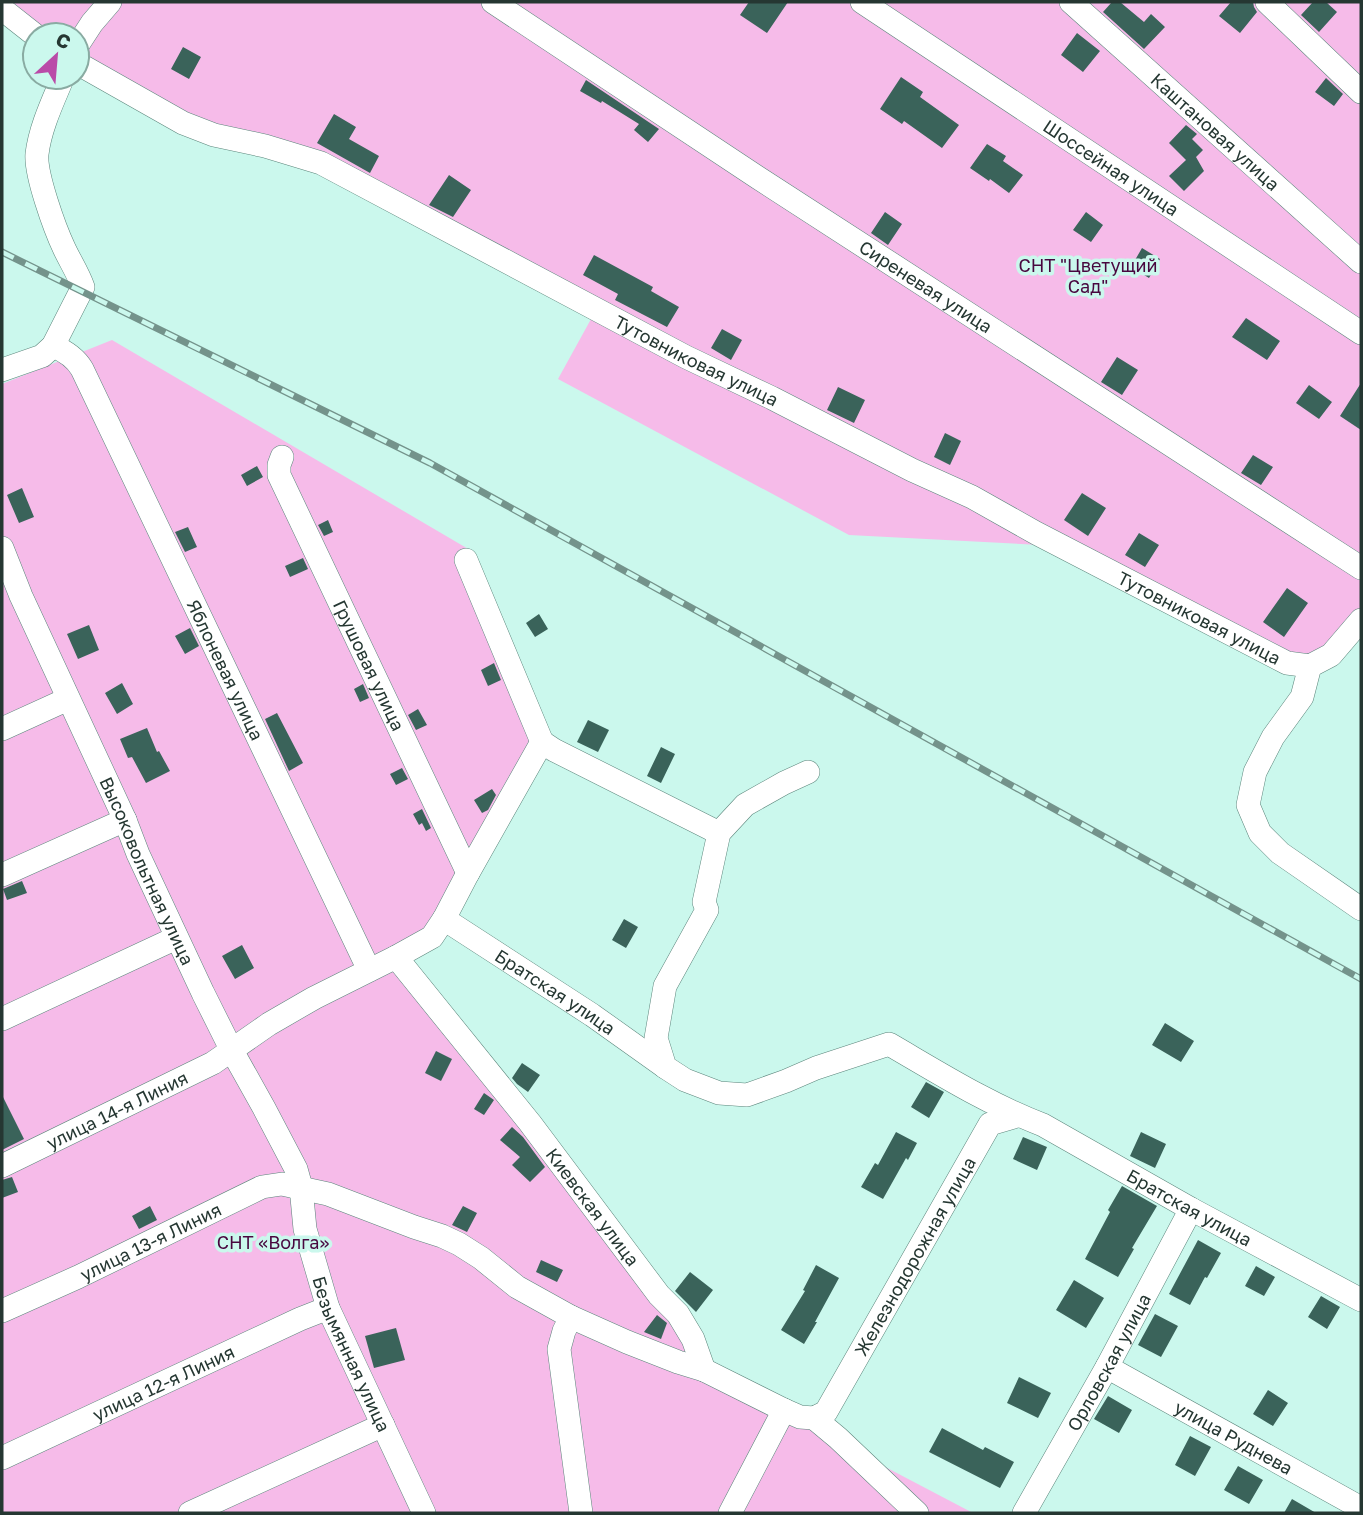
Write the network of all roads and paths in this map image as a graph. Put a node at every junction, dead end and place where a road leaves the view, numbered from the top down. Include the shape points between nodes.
1 (110, 2) edge
2 (493, 2) edge
3 (862, 2) edge
4 (1071, 2) edge
5 (1267, 2) edge
6 (2, 9) edge
7 (21, 24) edge
8 (91, 25) edge
9 (91, 71) edge
10 (58, 91) edge
11 (1361, 92) edge
12 (1361, 262) edge
13 (1361, 333) edge
14 (53, 346) junction
15 (2, 370) edge
16 (282, 457) dead end
17 (2, 548) edge
18 (466, 560) dead end
19 (1361, 568) edge
20 (7, 576) edge
21 (1361, 620) edge
22 (1310, 666) junction
23 (68, 698) junction
24 (2, 729) edge
25 (542, 742) junction
26 (808, 772) dead end
27 (125, 820) junction
28 (719, 833) junction
29 (468, 873) junction
30 (2, 875) edge
31 (1361, 909) edge
32 (444, 919) junction
33 (176, 938) junction
34 (396, 957) junction
35 (369, 970) junction
36 (2, 1019) edge
37 (231, 1049) junction
38 (665, 1066) junction
39 (1017, 1116) junction
40 (2, 1166) edge
41 (301, 1187) junction
42 (1191, 1209) junction
43 (1361, 1300) edge
44 (328, 1308) junction
45 (2, 1311) edge
46 (570, 1317) junction
47 (1107, 1367) junction
48 (704, 1370) junction
49 (784, 1410) junction
50 (820, 1415) junction
51 (383, 1425) junction
52 (2, 1458) edge
53 (1361, 1508) edge
54 (190, 1513) edge
55 (424, 1513) edge
56 (581, 1513) edge
57 (730, 1513) edge
58 (917, 1513) edge
59 (1024, 1513) edge

1 - 8 street
2 - 19 street, Сиреневая улица
3 - 13 street, Шоссейная улица
4 - 12 street, Каштановая улица
5 - 11 street
6 - 7 street
9 - 22 street, Тутовниковая улица via 183,123 321,163 686,358 972,497 1287,663
10 - 14 street via 40,139 39,176 83,287
14 - 15 street via 42,356
14 - 35 street, Яблоневая улица via 82,369
16 - 29 street, Грушовая улица via 279,475
17 - 20 street, Высоковольтная улица
18 - 25 street
20 - 23 street, Высоковольтная улица
21 - 22 street via 1331,655
22 - 31 street via 1302,697 1255,772 1248,805 1260,833 1280,853
23 - 24 street
23 - 27 street, Высоковольтная улица
25 - 28 street
25 - 29 street, улица 14-я Линия
26 - 28 street via 745,805
27 - 30 street
27 - 33 street, Высоковольтная улица
28 - 38 street via 704,902 707,910 665,986 656,1038
29 - 32 street, улица 14-я Линия
32 - 34 street, улица 14-я Линия via 432,937
32 - 38 street, Братская улица
33 - 36 street
33 - 37 street, Высоковольтная улица
34 - 35 street, улица 14-я Линия
34 - 48 street, Киевская улица via 678,1314
35 - 37 street, улица 14-я Линия
37 - 40 street, улица 14-я Линия via 213,1063
37 - 41 street, Высоковольтная улица via 290,1156
38 - 39 street, Братская улица via 685,1080 719,1093 747,1095 889,1044
39 - 42 street, Братская улица via 1043,1125
39 - 50 street, Железнодорожная улица via 990,1124
41 - 44 street, Безымянная улица via 304,1228
41 - 45 street, улица 13-я Линия via 262,1187
41 - 46 street, улица 13-я Линия via 442,1236
42 - 43 street, Братская улица
42 - 47 street, Орловская улица
44 - 51 street, Безымянная улица
44 - 52 street, улица 12-я Линия
46 - 48 street, улица 13-я Линия
46 - 56 street via 559,1349
47 - 53 street, улица Руднева
47 - 59 street, Орловская улица
48 - 49 street
49 - 50 street via 800,1417
49 - 57 street
50 - 58 street
51 - 54 street
51 - 55 street, Безымянная улица

